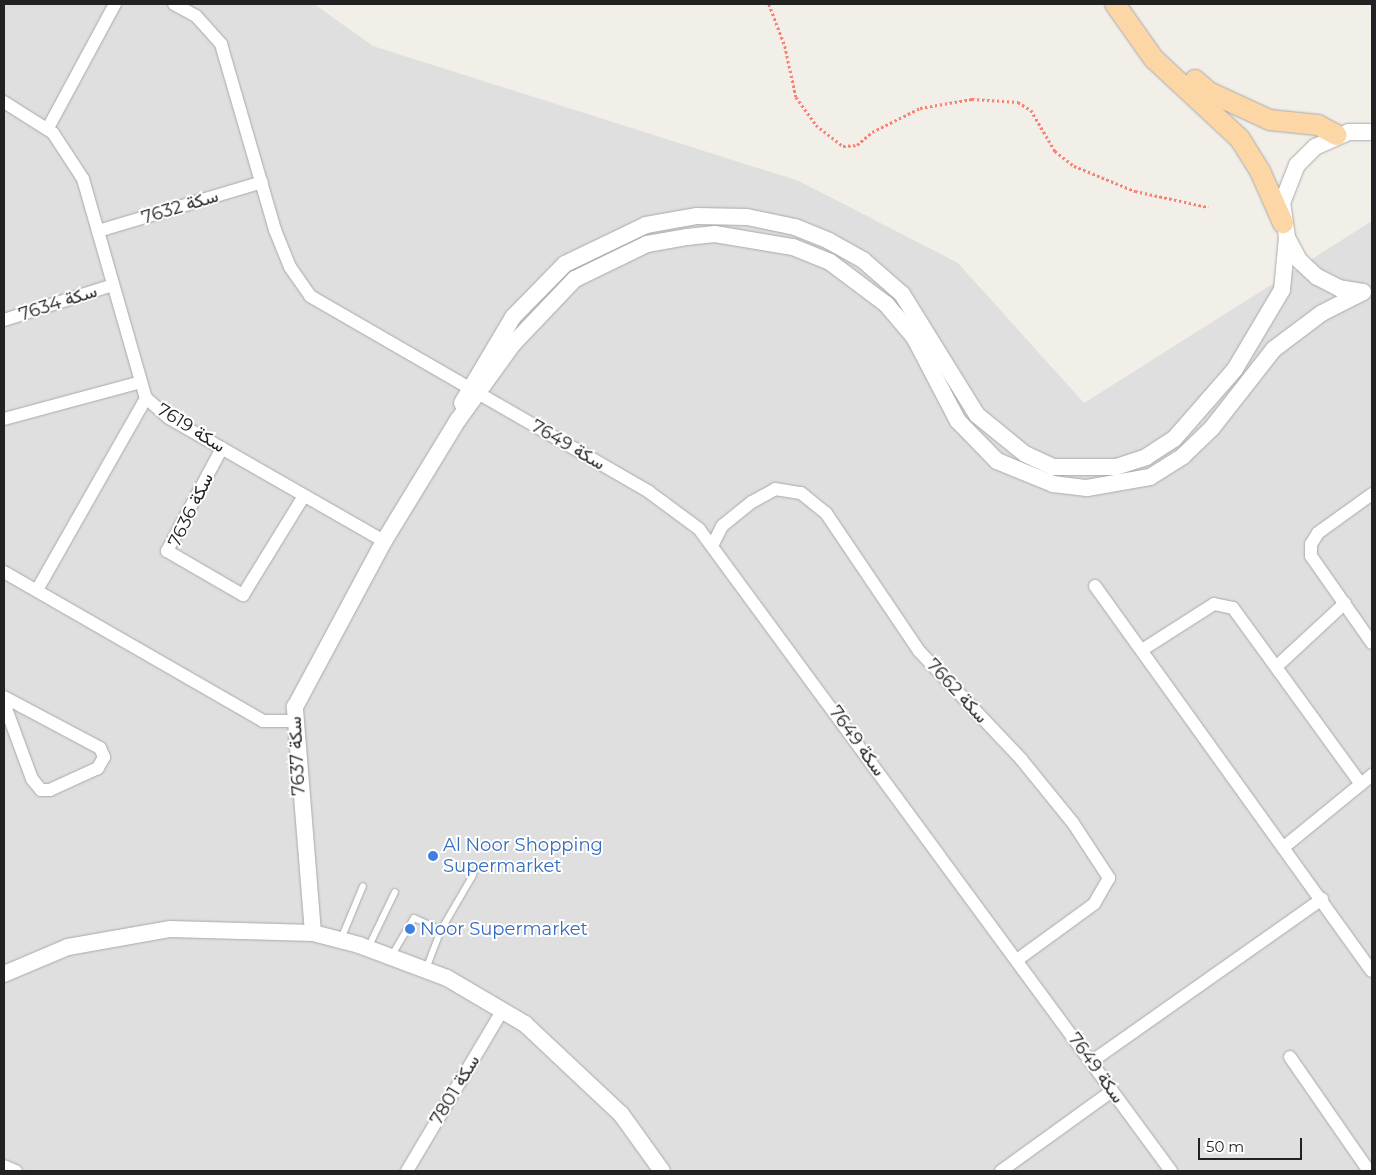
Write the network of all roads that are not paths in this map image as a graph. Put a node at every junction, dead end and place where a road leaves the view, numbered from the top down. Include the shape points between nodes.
1 (115, 4) edge
2 (174, 4) edge
3 (1115, 4) edge
4 (1130, 4) edge
5 (4, 102) edge
6 (48, 128) junction
7 (1371, 131) edge
8 (1337, 135) junction
9 (262, 182) junction
10 (1285, 230) junction
11 (98, 232) junction
12 (113, 286) junction
13 (1368, 291) edge
14 (4, 320) edge
15 (142, 382) junction
16 (475, 391) junction
17 (146, 398) junction
18 (4, 420) edge
19 (222, 448) junction
20 (1372, 494) edge
21 (304, 496) junction
22 (384, 541) junction
23 (712, 546) junction
24 (4, 572) edge
25 (1095, 586) dead end
26 (37, 590) junction
27 (1344, 603) junction
28 (1372, 643) edge
29 (1142, 650) junction
30 (1276, 667) junction
31 (4, 697) edge
32 (4, 702) edge
33 (293, 721) junction
34 (1372, 775) edge
35 (1361, 784) junction
36 (1284, 847) junction
37 (473, 875) dead end
38 (363, 886) dead end
39 (395, 892) dead end
40 (1322, 899) junction
41 (441, 930) junction
42 (313, 933) junction
43 (341, 940) junction
44 (368, 948) junction
45 (392, 955) junction
46 (1017, 960) junction
47 (426, 969) junction
48 (1372, 970) edge
49 (4, 974) edge
50 (503, 1009) junction
51 (1290, 1057) dead end
52 (1091, 1062) junction
53 (1112, 1090) junction
54 (4, 1166) edge
55 (16, 1171) edge
56 (407, 1171) edge
57 (662, 1171) edge
58 (1001, 1171) edge
59 (1171, 1171) edge
60 (1369, 1171) edge

1 - 6 street
2 - 9 street, سكة 7649 via 196,16 221,44
3 - 10 main road via 1154,59 1240,139 1260,171
4 - 8 main road via 1152,37 1209,92 1270,120 1318,125
5 - 6 street, سكة 7619
6 - 11 street, سكة 7619 via 66,146 83,178
7 - 8 street
8 - 10 street via 1315,147 1297,165 1282,203
9 - 11 street, سكة 7632
9 - 16 street, سكة 7649 via 290,267 310,296
10 - 13 street via 1299,260 1317,277 1339,288
10 - 16 street via 1282,290 1235,368 1174,439 1146,457 1116,466 1053,467 1025,454 977,415 902,294 863,260 795,227 747,217 697,216 646,225 565,264 513,317
11 - 12 street, سكة 7619
12 - 14 street, سكة 7634
12 - 15 street, سكة 7619
13 - 16 street via 1313,318 1274,349 1212,428 1183,456 1150,477 1115,485 1053,484 997,460 958,421 914,337 886,304 830,262 759,239 715,234 687,237 647,244 602,264 556,295
15 - 17 street, سكة 7619
15 - 18 street
16 - 22 street
16 - 23 street, سكة 7649 via 677,510
17 - 19 street, سكة 7619 via 169,418
17 - 26 street
19 - 21 street, سكة 7619
19 - 21 street, سكة 7636 via 167,551 243,595
20 - 27 street via 1318,533 1311,544 1311,556
21 - 22 street, سكة 7619
22 - 33 street, سكة 7637 via 303,687
23 - 46 street, سكة 7649
23 - 46 street, سكة 7662 via 722,526 752,502 775,489 801,493 826,513 919,651 1021,759 1073,823 1109,878 1094,904
24 - 26 street
25 - 29 street
26 - 33 street via 263,721
27 - 28 street
27 - 30 street
29 - 30 street via 1214,604 1222,604 1233,608
29 - 36 street
30 - 35 street
31 - 32 street via 100,748 104,758 98,768 50,790 41,790 32,779
33 - 42 street, سكة 7637
34 - 35 street
35 - 36 street
36 - 40 street
37 - 41 lane
38 - 43 lane
39 - 44 lane
40 - 48 street
40 - 52 street
41 - 45 lane via 414,918
41 - 47 lane
42 - 43 street
42 - 49 street via 135,932 68,947
43 - 44 street
44 - 45 street
45 - 47 street
46 - 52 street, سكة 7649
47 - 50 street
50 - 56 street, سكة 7801
50 - 57 street via 586,1077 621,1114
51 - 60 street
52 - 53 street, سكة 7649
53 - 58 street
53 - 59 street, سكة 7649
54 - 55 street

